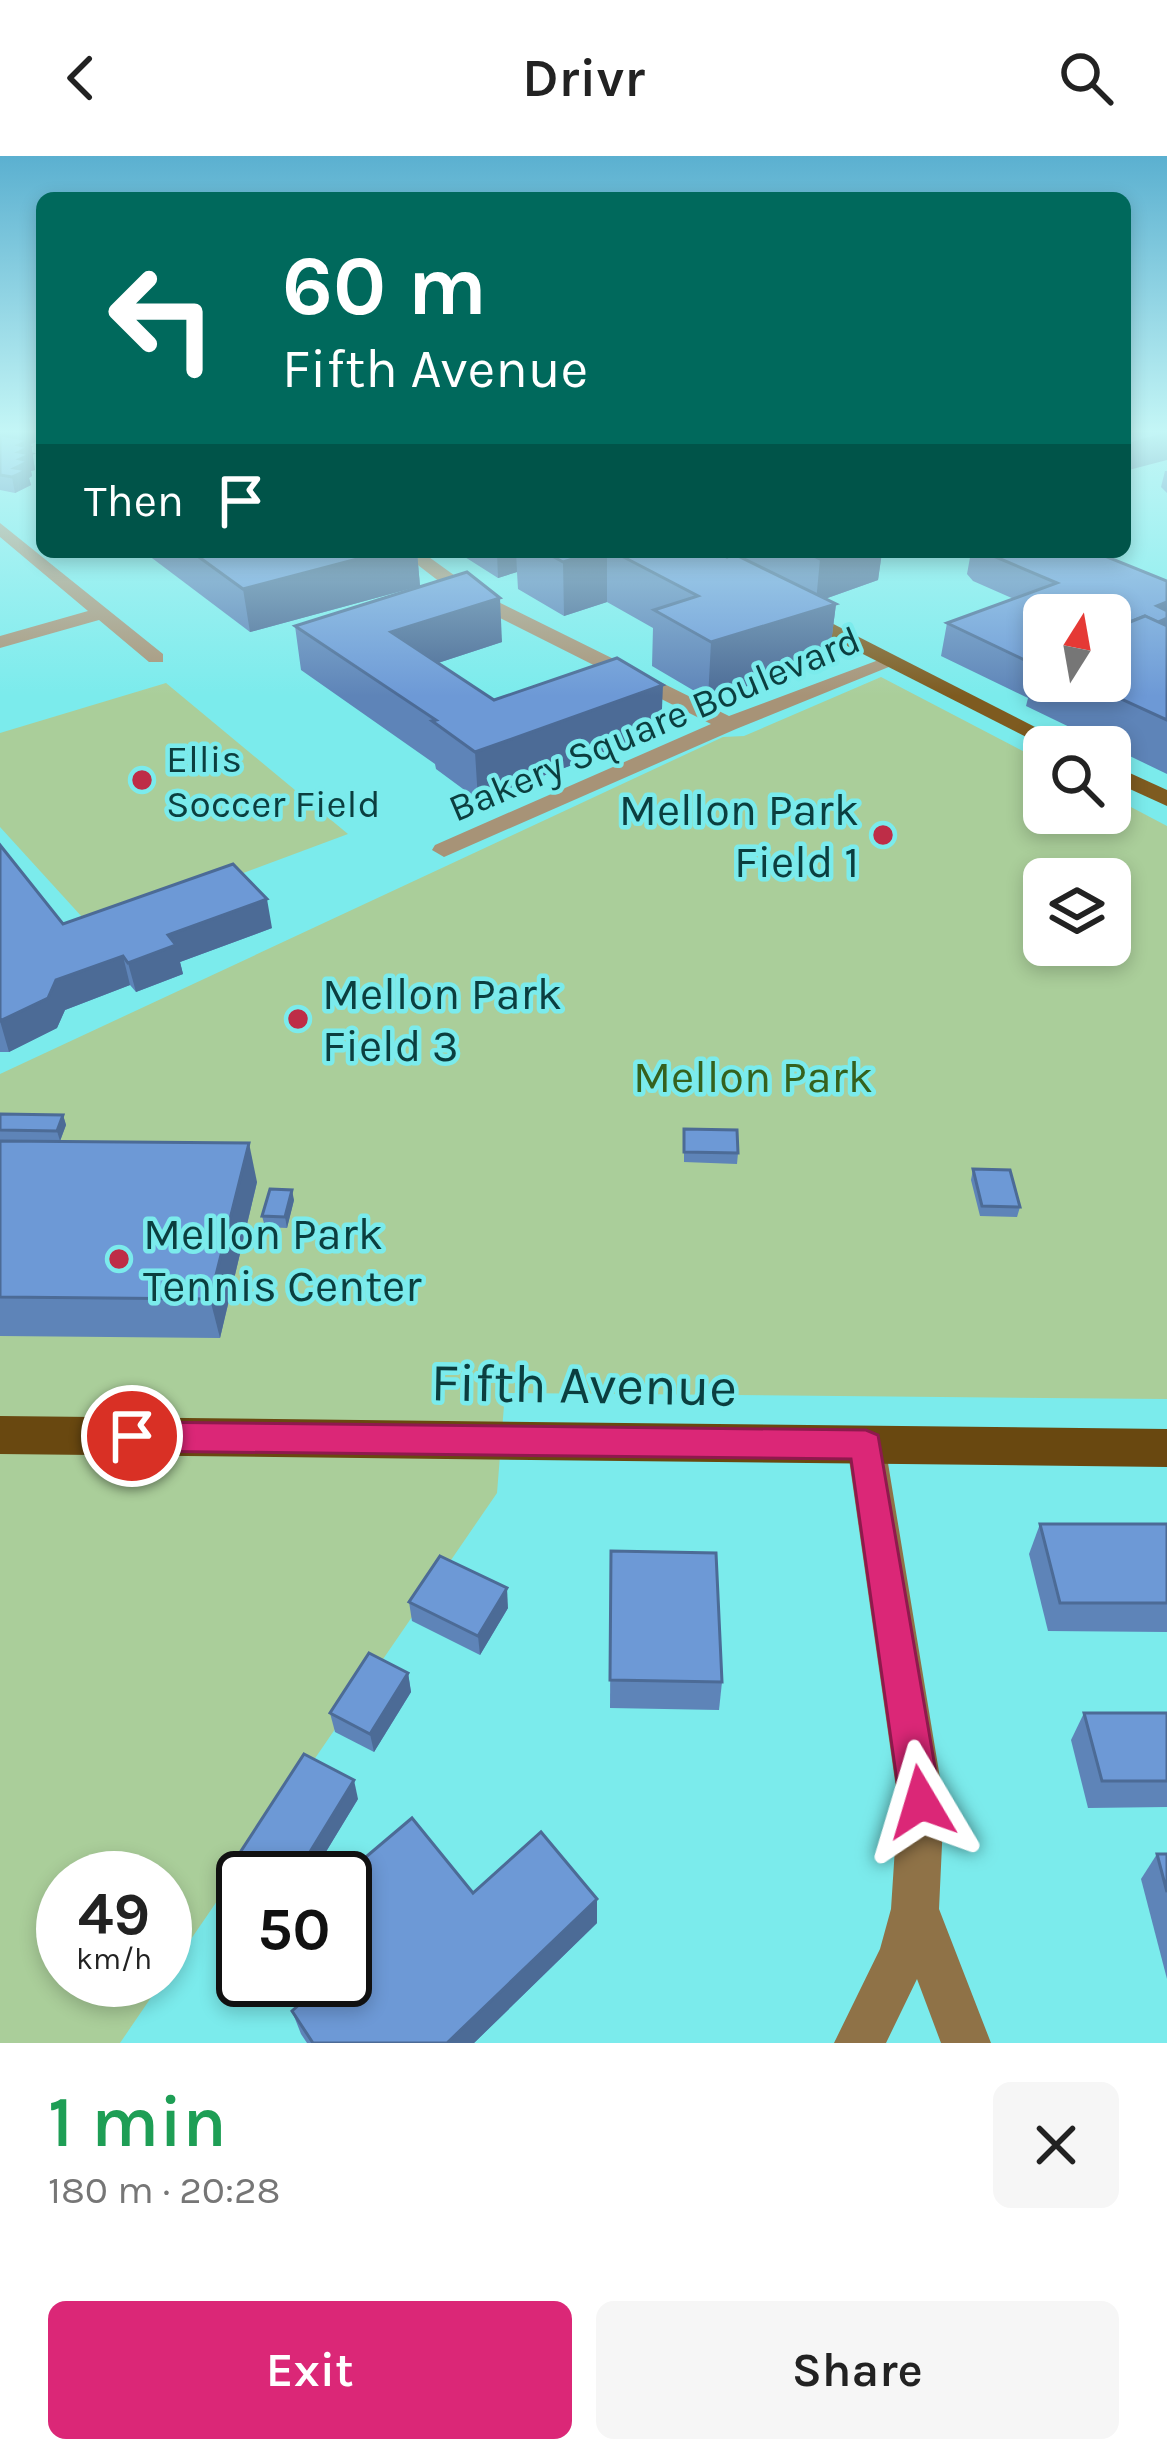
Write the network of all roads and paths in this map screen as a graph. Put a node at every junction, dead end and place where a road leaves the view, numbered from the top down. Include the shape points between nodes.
1 (0, 528) edge
2 (34, 547) edge
3 (45, 558) edge
4 (418, 558) edge
5 (777, 602) edge
6 (99, 614) junction
7 (0, 642) edge
8 (156, 658) dead end
9 (891, 662) junction
10 (728, 724) junction
11 (1023, 727) edge
12 (1131, 782) edge
13 (1167, 800) edge
14 (444, 850) dead end
15 (0, 1435) edge
16 (866, 1445) junction
17 (1167, 1448) edge
18 (915, 1909) junction
19 (859, 2043) edge
20 (966, 2043) edge

1 - 2 street
3 - 6 street
4 - 10 street via 470,596
5 - 9 main road
6 - 7 street
6 - 8 street
9 - 10 street, Bakery Square Boulevard
9 - 11 main road
10 - 14 street, Bakery Square Boulevard
12 - 13 main road
15 - 16 highway, Fifth Avenue
16 - 17 highway, Fifth Avenue
16 - 18 main road via 921,1802
18 - 19 main road via 902,1956
18 - 20 main road

